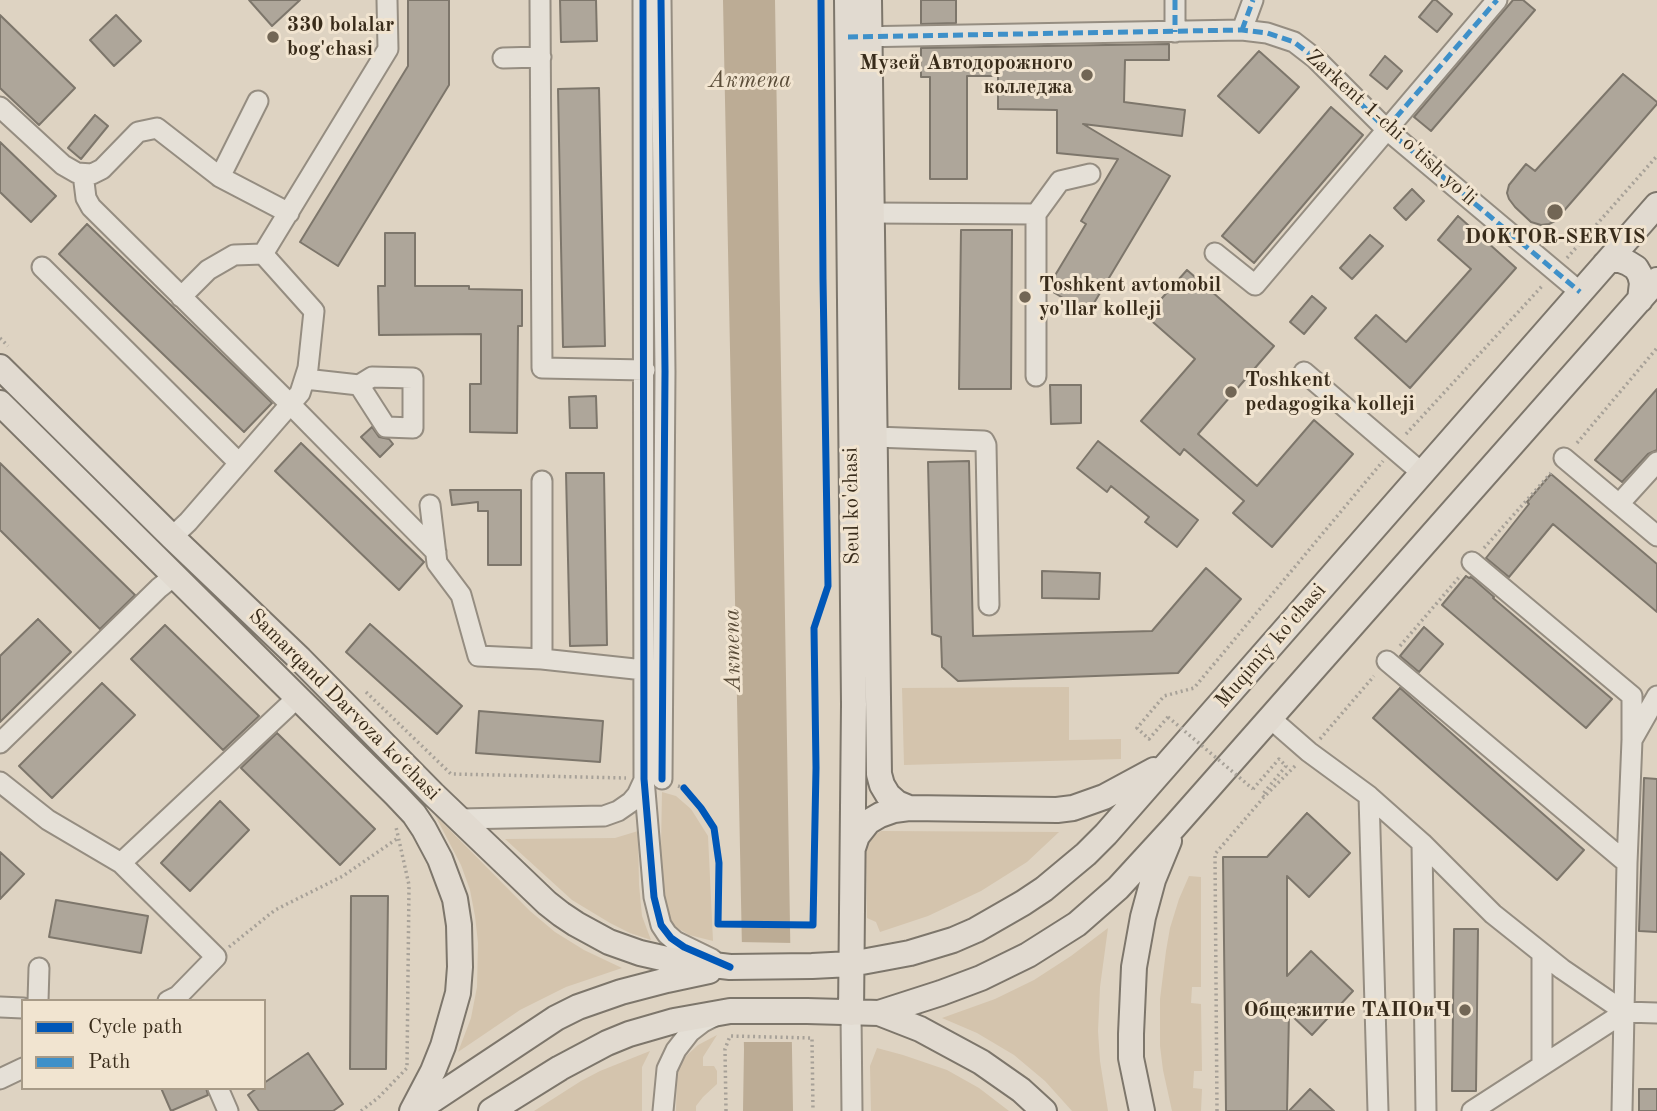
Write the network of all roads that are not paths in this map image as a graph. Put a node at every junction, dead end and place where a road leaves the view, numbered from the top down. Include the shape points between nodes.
1 (387, 0) edge
2 (540, 0) edge
3 (643, 0) edge
4 (661, 0) edge
5 (847, 0) edge
6 (869, 0) edge
7 (1175, 0) edge
8 (1253, 0) edge
9 (1497, 0) edge
10 (1242, 30) junction
11 (1175, 32) junction
12 (859, 37) junction
13 (541, 57) junction
14 (503, 58) dead end
15 (258, 101) dead end
16 (0, 107) edge
17 (1386, 129) junction
18 (83, 174) junction
19 (1090, 174) dead end
20 (220, 177) junction
21 (1657, 205) edge
22 (289, 213) junction
23 (872, 213) junction
24 (1036, 214) junction
25 (1216, 253) dead end
26 (263, 254) junction
27 (1605, 264) junction
28 (42, 267) dead end
29 (1657, 280) edge
30 (1580, 292) junction
31 (181, 297) junction
32 (1640, 300) junction
33 (0, 367) edge
34 (645, 370) junction
35 (1304, 372) dead end
36 (1036, 376) dead end
37 (305, 379) junction
38 (359, 385) dead end
39 (0, 403) edge
40 (290, 404) junction
41 (875, 438) junction
42 (1564, 458) dead end
43 (1657, 462) edge
44 (239, 463) junction
45 (1422, 473) junction
46 (542, 481) dead end
47 (1619, 504) junction
48 (430, 505) dead end
49 (1657, 536) edge
50 (172, 537) junction
51 (436, 552) junction
52 (1472, 562) dead end
53 (174, 576) junction
54 (989, 605) dead end
55 (542, 659) junction
56 (1387, 661) dead end
57 (644, 670) junction
58 (1657, 696) edge
59 (298, 697) junction
60 (1270, 718) junction
61 (1632, 740) junction
62 (0, 743) edge
63 (1177, 753) junction
64 (653, 779) junction
65 (0, 782) edge
66 (1369, 796) junction
67 (909, 808) junction
68 (459, 819) junction
69 (1174, 827) junction
70 (1422, 843) junction
71 (852, 850) junction
72 (121, 863) junction
73 (1627, 863) junction
74 (1542, 954) junction
75 (851, 964) junction
76 (730, 967) junction
77 (39, 968) dead end
78 (38, 999) edge
79 (175, 999) edge
80 (0, 1007) edge
81 (21, 1008) edge
82 (730, 1011) junction
83 (1625, 1012) junction
84 (850, 1013) junction
85 (879, 1013) junction
86 (1657, 1013) edge
87 (1542, 1065) junction
88 (21, 1069) edge
89 (0, 1079) edge
90 (219, 1090) edge
91 (228, 1111) edge
92 (414, 1111) edge
93 (491, 1111) edge
94 (663, 1111) edge
95 (852, 1111) edge
96 (1044, 1111) edge
97 (1142, 1111) edge
98 (1378, 1111) edge
99 (1426, 1111) edge
100 (1472, 1111) edge
101 (1622, 1111) edge

1 - 22 street via 388,49
2 - 13 street
3 - 34 street
4 - 64 street via 664,357
5 - 12 main road, Seul ko'chasi
6 - 12 main road, Seul ko'chasi
7 - 11 street
8 - 10 street
9 - 17 street
10 - 11 street, Zarkent 1-chi o'tish yo'li
10 - 17 street, Zarkent 1-chi o'tish yo'li via 1294,42
11 - 12 street, Zarkent 1-chi o'tish yo'li
12 - 23 main road
12 - 71 main road, Seul ko'chasi
13 - 14 street
13 - 34 street via 542,368
15 - 20 street
16 - 18 street via 67,168
17 - 25 street via 1255,285
17 - 30 street, Zarkent 1-chi o'tish yo'li
18 - 20 street via 102,169 138,132 157,128
18 - 31 street via 91,207
19 - 24 street via 1060,181
20 - 22 street
21 - 27 main road, Muqimiy ko'chasi
22 - 26 street
23 - 24 street
23 - 41 main road
24 - 36 street
26 - 31 street via 234,255 208,270
26 - 37 street via 314,311
27 - 30 main road, Muqimiy ko'chasi
27 - 32 main road via 1620,260 1636,268 1642,282
28 - 44 street
29 - 32 main road
30 - 45 main road, Muqimiy ko'chasi
31 - 40 street
32 - 60 main road
33 - 50 main road, Samarqand Darvoza koʻchasi
34 - 57 street
35 - 45 street
37 - 38 street
37 - 40 street
39 - 53 main road, Samarqand Darvoza koʻchasi
40 - 44 street
40 - 51 street
41 - 54 street via 985,441
41 - 67 main road via 879,774 888,795
42 - 47 street
43 - 47 street
44 - 50 street
45 - 63 main road, Muqimiy ko'chasi
46 - 55 street
47 - 49 street
48 - 51 street
50 - 68 main road, Samarqand Darvoza koʻchasi
51 - 55 street via 437,563 461,595 478,656
52 - 61 street via 1632,696
53 - 59 main road, Samarqand Darvoza koʻchasi
53 - 62 street
55 - 57 street
56 - 73 street
57 - 64 street
58 - 61 street
59 - 72 street
59 - 92 main road, Samarqand Darvoza koʻchasi via 414,814 440,859 455,899 461,945 458,993 433,1071
60 - 66 street
60 - 69 main road
61 - 73 street
63 - 67 main road via 1119,790 1073,808
63 - 75 main road, Muqimiy ko'chasi via 1086,854 1023,903 953,940
64 - 68 street via 631,802 604,816
64 - 76 street via 654,897 661,925 674,941
65 - 72 street via 48,820
66 - 70 street
66 - 98 street
67 - 71 main road via 872,820 859,832
68 - 76 main road, Samarqand Darvoza koʻchasi via 547,903 592,934 648,955
69 - 85 main road via 1118,888 1053,940 965,985
69 - 97 main road via 1137,940 1130,1034
70 - 74 street via 1493,914
70 - 99 street
71 - 75 main road, Seul ko'chasi
72 - 79 street via 216,957
73 - 83 street
74 - 83 street
74 - 87 street
75 - 76 main road, Muqimiy ko'chasi
75 - 84 main road, Seul ko'chasi
76 - 92 main road via 655,983 578,1007
77 - 78 street
80 - 81 street
82 - 84 main road
82 - 93 main road via 664,1024 607,1043
82 - 94 street via 698,1025 684,1038 667,1069
83 - 86 street
83 - 87 street
83 - 101 street
84 - 85 main road
84 - 95 street
85 - 96 main road via 981,1062
87 - 100 street
88 - 89 street
90 - 91 street

